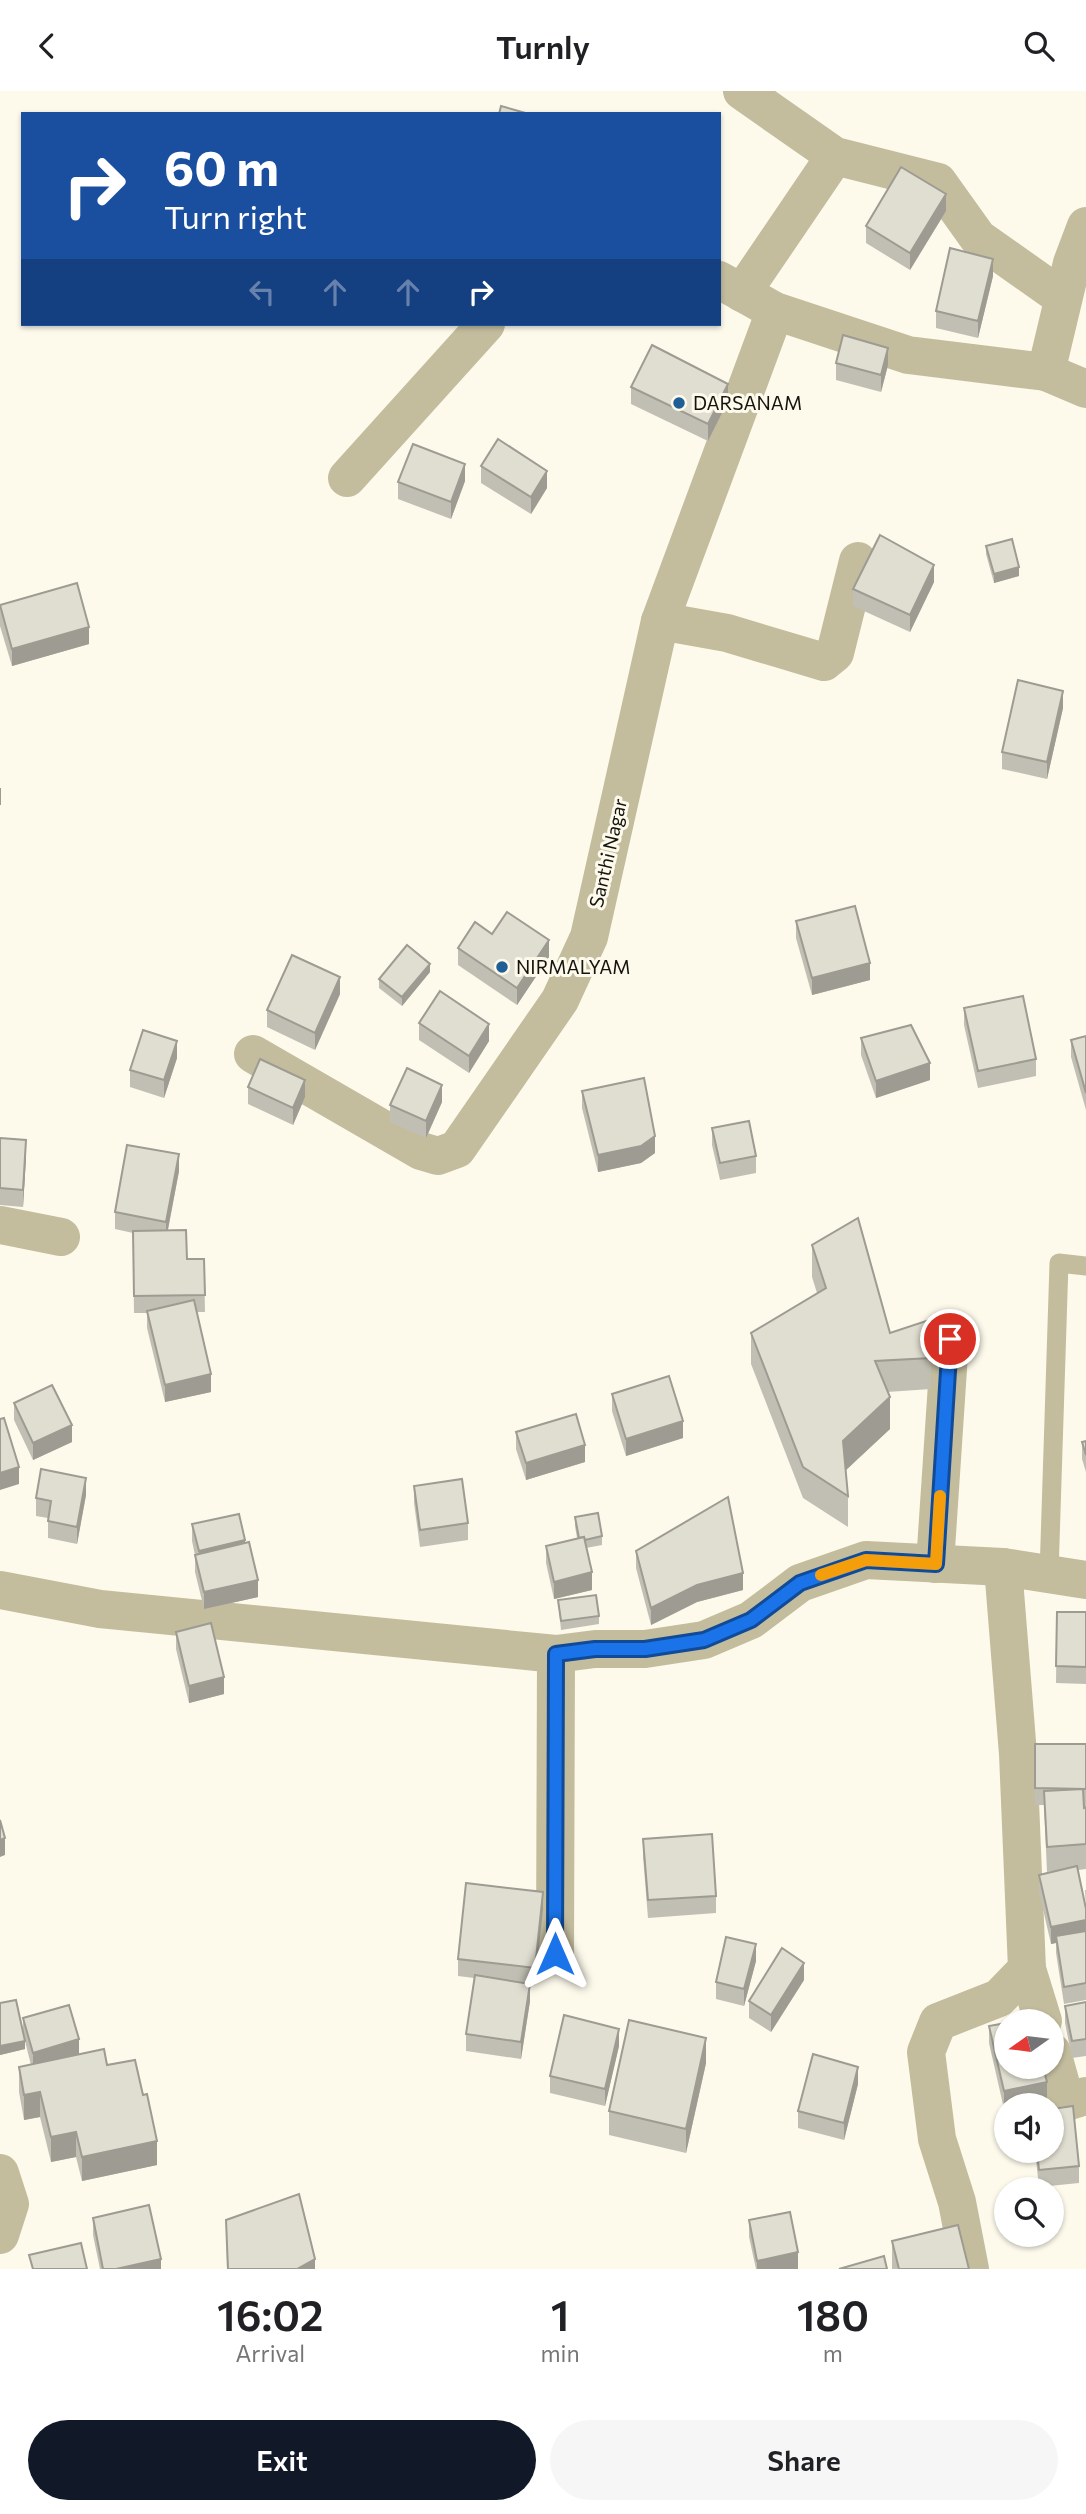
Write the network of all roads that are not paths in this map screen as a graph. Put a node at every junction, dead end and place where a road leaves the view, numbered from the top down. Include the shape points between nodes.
1 (742, 91) edge
2 (835, 156) junction
3 (1086, 226) edge
4 (731, 287) edge
5 (1063, 297) junction
6 (775, 311) junction
7 (484, 326) edge
8 (1046, 372) junction
9 (1086, 389) edge
10 (347, 478) dead end
11 (858, 561) dead end
12 (660, 621) junction
13 (253, 1054) dead end
14 (0, 1225) edge
15 (61, 1237) dead end
16 (1086, 1266) edge
17 (950, 1339) dead end
18 (936, 1564) junction
19 (1003, 1567) junction
20 (1049, 1574) junction
21 (1086, 1580) edge
22 (0, 1590) edge
23 (556, 1654) junction
24 (555, 1954) dead end
25 (1027, 1969) junction
26 (1039, 2009) edge
27 (1060, 2079) edge
28 (1086, 2096) edge
29 (970, 2269) edge

1 - 2 street
2 - 4 street
2 - 5 street via 938,181 978,239
3 - 5 street
4 - 6 street
5 - 8 street
6 - 8 street via 908,355
6 - 12 street, Santhi Nagar
7 - 10 street
8 - 9 street
11 - 12 street via 835,653 824,662 727,633
12 - 13 street, Santhi Nagar via 589,937 561,1000 457,1150 438,1156 421,1151
14 - 15 street
16 - 20 lane via 1059,1263
17 - 18 street
18 - 19 street
18 - 23 street via 866,1560 800,1583 751,1620 704,1640
19 - 20 street
19 - 25 street via 1018,1754
20 - 21 street
22 - 23 street via 127,1612
23 - 24 street
25 - 26 street
25 - 29 street via 999,1999 939,2022 926,2052 937,2139 957,2202
27 - 28 street via 1066,2102

